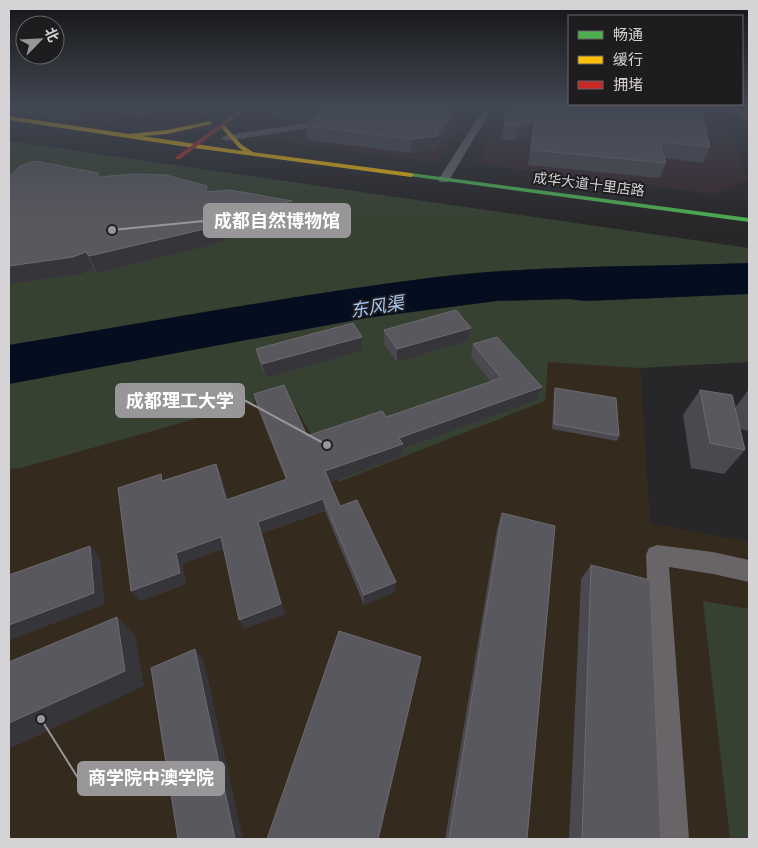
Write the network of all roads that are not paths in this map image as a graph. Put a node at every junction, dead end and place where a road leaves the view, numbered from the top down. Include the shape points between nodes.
1 (194, 146) edge
2 (129, 147) edge
3 (179, 147) edge
4 (198, 147) edge
5 (241, 147) edge
6 (465, 147) edge
7 (126, 148) dead end
8 (251, 154) junction
9 (178, 158) junction
10 (198, 161) dead end
11 (444, 180) junction
12 (749, 220) edge
13 (749, 571) edge
14 (673, 839) edge

1 - 9 main road
2 - 7 main road
3 - 9 main road via 166,156
4 - 8 main road, 成华大道十里店路
5 - 8 main road
6 - 11 street
8 - 11 main road, 成华大道十里店路
9 - 10 main road
11 - 12 main road, 成华大道十里店路
13 - 14 street via 657,555

